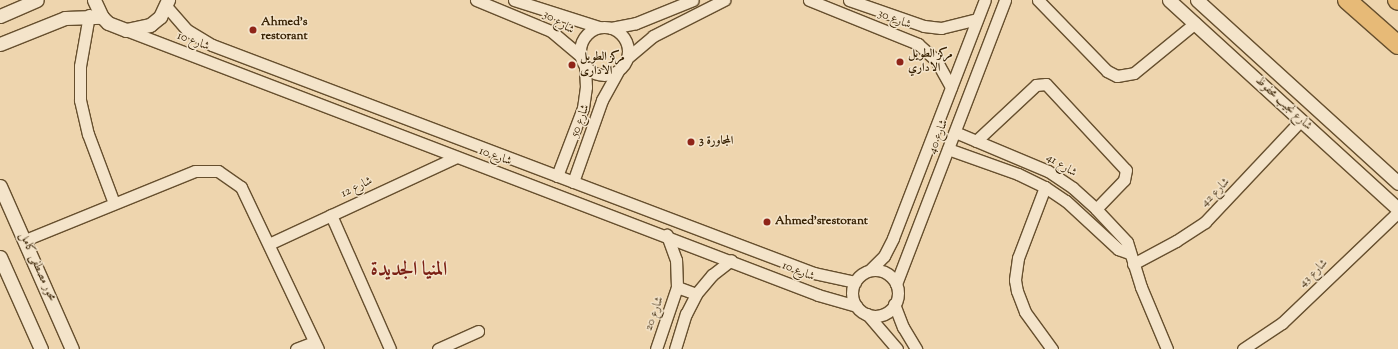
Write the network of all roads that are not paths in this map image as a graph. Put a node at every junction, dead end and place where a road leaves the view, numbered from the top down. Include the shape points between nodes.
1 (37, 0) edge
2 (94, 0) edge
3 (476, 0) edge
4 (514, 0) edge
5 (693, 0) edge
6 (724, 0) edge
7 (809, 0) edge
8 (849, 0) edge
9 (985, 0) edge
10 (1005, 0) edge
11 (1038, 0) edge
12 (1169, 0) edge
13 (1197, 0) edge
14 (1347, 0) edge
15 (167, 3) edge
16 (867, 3) edge
17 (548, 13) junction
18 (661, 13) junction
19 (0, 16) edge
20 (95, 16) junction
21 (978, 18) junction
22 (910, 22) junction
23 (1195, 23) junction
24 (543, 27) junction
25 (599, 28) junction
26 (611, 28) junction
27 (669, 28) junction
28 (126, 30) junction
29 (904, 38) junction
30 (0, 44) edge
31 (1398, 45) edge
32 (580, 55) junction
33 (627, 58) junction
34 (585, 66) junction
35 (618, 71) junction
36 (951, 87) junction
37 (1301, 120) junction
38 (954, 132) junction
39 (976, 141) junction
40 (479, 148) junction
41 (948, 149) junction
42 (456, 157) junction
43 (473, 163) junction
44 (557, 176) junction
45 (573, 182) junction
46 (1398, 182) edge
47 (0, 186) edge
48 (1045, 187) junction
49 (114, 203) junction
50 (906, 206) junction
51 (1398, 208) edge
52 (1096, 209) junction
53 (1398, 212) edge
54 (924, 214) junction
55 (330, 215) junction
56 (667, 235) junction
57 (25, 240) junction
58 (269, 244) junction
59 (0, 257) edge
60 (1131, 258) junction
61 (731, 260) junction
62 (804, 270) junction
63 (870, 270) junction
64 (855, 282) junction
65 (896, 284) junction
66 (797, 286) junction
67 (677, 287) junction
68 (696, 294) junction
69 (894, 304) junction
70 (856, 306) junction
71 (867, 314) junction
72 (478, 332) dead end
73 (316, 345) edge
74 (911, 347) edge
75 (41, 349) edge
76 (72, 349) edge
77 (296, 349) edge
78 (390, 349) edge
79 (438, 349) edge
80 (656, 349) edge
81 (675, 349) edge
82 (898, 349) edge
83 (1052, 349) edge
84 (1167, 349) edge
85 (1243, 349) edge

1 - 19 street
2 - 20 street
3 - 24 street, شارع 30
4 - 17 street, شارع 30
5 - 18 street
6 - 27 street
7 - 29 street, شارع 30
8 - 16 street, شارع 30
9 - 21 street, شارع 40
10 - 38 street, شارع 40
11 - 23 street via 1107,71 1117,76 1134,73
12 - 23 street, شارع نجيب محفوظ
13 - 46 street, شارع نجيب محفوظ
14 - 31 highway
15 - 28 street via 150,25
15 - 40 street, شارع 10 via 187,30 208,43
16 - 22 street, شارع 30
17 - 24 street
17 - 25 street, شارع 30
18 - 26 street via 628,25
18 - 27 street
20 - 28 street
20 - 30 street via 54,21
20 - 49 street via 80,66 80,100 88,134
21 - 22 street, شارع 30 via 941,28
21 - 36 street, شارع 40
22 - 29 street
23 - 37 street, شارع نجيب محفوظ
24 - 32 street, شارع 30 via 563,39
25 - 26 street
25 - 32 street via 592,30 582,41
26 - 33 street via 626,39
27 - 33 street via 646,41
28 - 42 street, شارع 10
29 - 36 street, شارع 30 via 930,54
32 - 34 street
33 - 35 street
34 - 35 street via 600,75
34 - 44 street, شارع 50 via 584,102
35 - 45 street, شارع 50 via 602,100
36 - 50 street, شارع 40
37 - 51 street, شارع نجيب محفوظ
37 - 60 street, شارع 42 via 1205,222 1176,242
38 - 39 street, شارع 41
38 - 41 street, شارع 40
39 - 52 street, شارع 41 via 1048,172 1073,188
39 - 52 street via 1036,85 1046,84 1126,170 1124,180
40 - 43 street
40 - 44 street, شارع 10
41 - 48 street via 1018,174
41 - 54 street, شارع 40
42 - 43 street, شارع 10
42 - 55 street, شارع 12
43 - 56 street, شارع 10
44 - 45 street, شارع 10
45 - 62 street, شارع 10
47 - 57 street, محور مصطفى كامل
48 - 60 street via 1066,201
48 - 83 street via 1018,258 1015,280 1025,312
49 - 57 street
49 - 58 street via 195,171 218,171 241,187
50 - 54 street
50 - 63 street, شارع 40 via 889,247
52 - 60 street, شارع 41 via 1125,240
53 - 85 street, شارع 43 via 1282,323
54 - 65 street, شارع 40
55 - 58 street, شارع 12
55 - 78 street
56 - 61 street, شارع 10
56 - 67 street, شارع 20 via 676,260
57 - 76 street, محور مصطفى كامل
58 - 73 street
59 - 75 street
60 - 84 street, شارع 41
61 - 66 street, شارع 10
61 - 68 street via 712,275
62 - 64 street, شارع 10
62 - 66 street
63 - 64 street
63 - 65 street via 888,274
64 - 70 street via 852,294
65 - 69 street via 898,291
66 - 70 street, شارع 10
67 - 68 street, شارع 20
67 - 80 street, شارع 20
68 - 81 street via 686,314
69 - 71 street via 882,314
69 - 74 street
70 - 71 street
71 - 82 street
72 - 79 street
73 - 77 street

